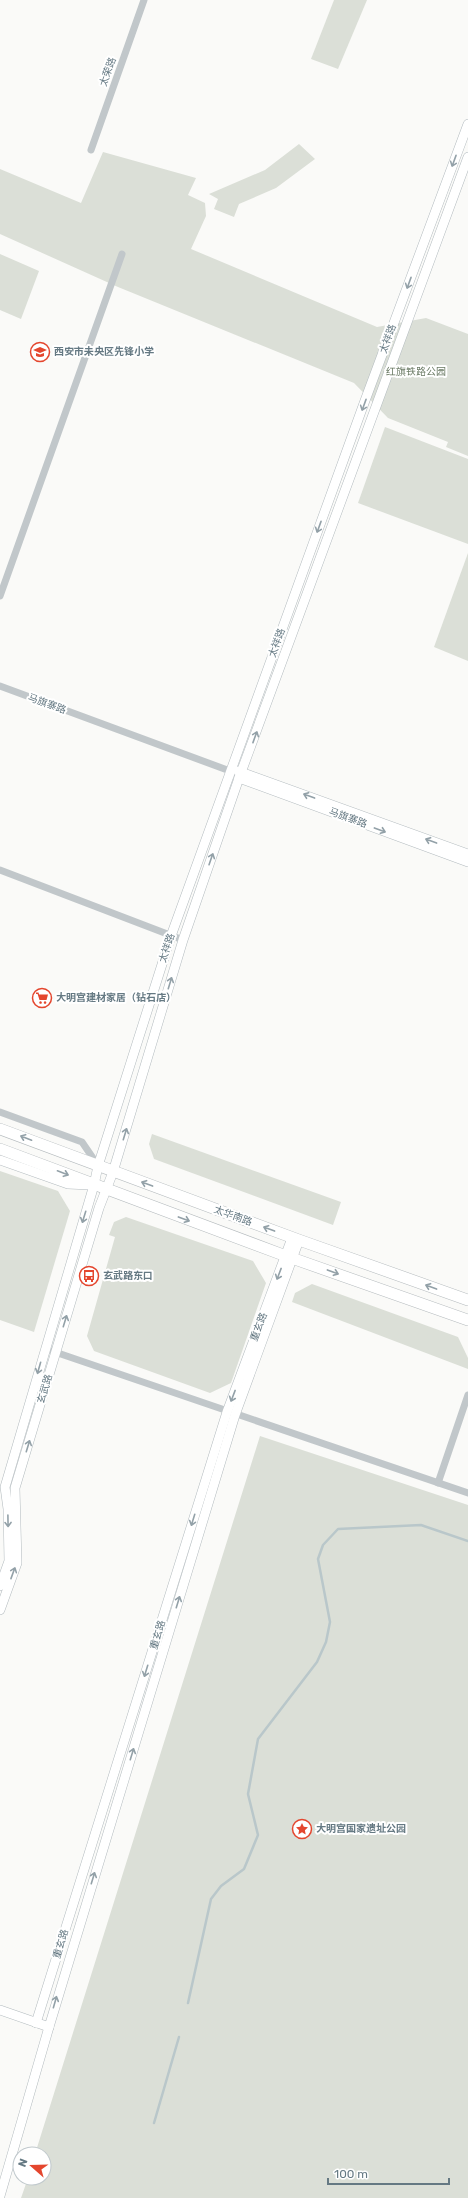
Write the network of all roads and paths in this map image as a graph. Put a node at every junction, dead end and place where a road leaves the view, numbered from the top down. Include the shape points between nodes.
1 (144, 0) edge
2 (468, 124) edge
3 (91, 150) dead end
4 (468, 157) edge
5 (122, 254) dead end
6 (0, 596) edge
7 (0, 686) edge
8 (230, 771) junction
9 (241, 775) junction
10 (468, 854) edge
11 (468, 862) edge
12 (0, 870) edge
13 (171, 936) junction
14 (183, 940) junction
15 (0, 1112) edge
16 (0, 1128) edge
17 (0, 1149) edge
18 (0, 1160) edge
19 (98, 1166) junction
20 (113, 1172) junction
21 (94, 1185) junction
22 (105, 1189) junction
23 (295, 1239) junction
24 (289, 1257) junction
25 (468, 1300) edge
26 (468, 1320) edge
27 (44, 1349) junction
28 (56, 1352) junction
29 (468, 1395) edge
30 (231, 1413) junction
31 (438, 1482) junction
32 (468, 1493) edge
33 (0, 1586) edge
34 (0, 1610) edge
35 (0, 2010) edge
36 (36, 2023) junction
37 (49, 2027) junction
38 (0, 2196) edge

1 - 3 street, 太荣路
2 -> 8 street, 太祥路
9 -> 4 street, 太祥路
5 - 6 street
7 - 8 street, 马旗寨路
8 - 9 street, 马旗寨路
8 - 13 street, 太祥路
10 -> 9 street, 马旗寨路
9 -> 11 street, 马旗寨路
14 -> 9 street, 太祥路
12 - 13 street
13 - 14 street
13 - 19 street, 太祥路
20 -> 14 street, 太祥路
15 - 19 street via 82,1142
19 -> 16 main road, 太华南路
17 -> 21 main road, 太华南路
18 - 21 street via 68,1184
19 - 20 main road, 太华南路
19 - 21 street, 玄武路
20 - 22 street, 玄武路
23 -> 20 main road, 太华南路
21 - 22 main road, 太华南路
21 -> 27 street, 玄武路
22 -> 24 main road, 太华南路
28 -> 22 street, 玄武路
23 - 24 street, 重玄路
25 -> 23 main road, 太华南路
24 -> 26 main road, 太华南路
24 - 30 street, 重玄路
27 - 28 street
27 -> 33 street, 玄武路 via 5,1487 9,1561
28 - 30 street
34 -> 28 street, 玄武路 via 17,1563 15,1488
29 - 31 street
30 - 31 street
30 -> 36 street, 重玄路
37 -> 30 street, 重玄路
31 - 32 street
35 - 36 street
36 - 37 street
37 - 38 street, 重玄路

